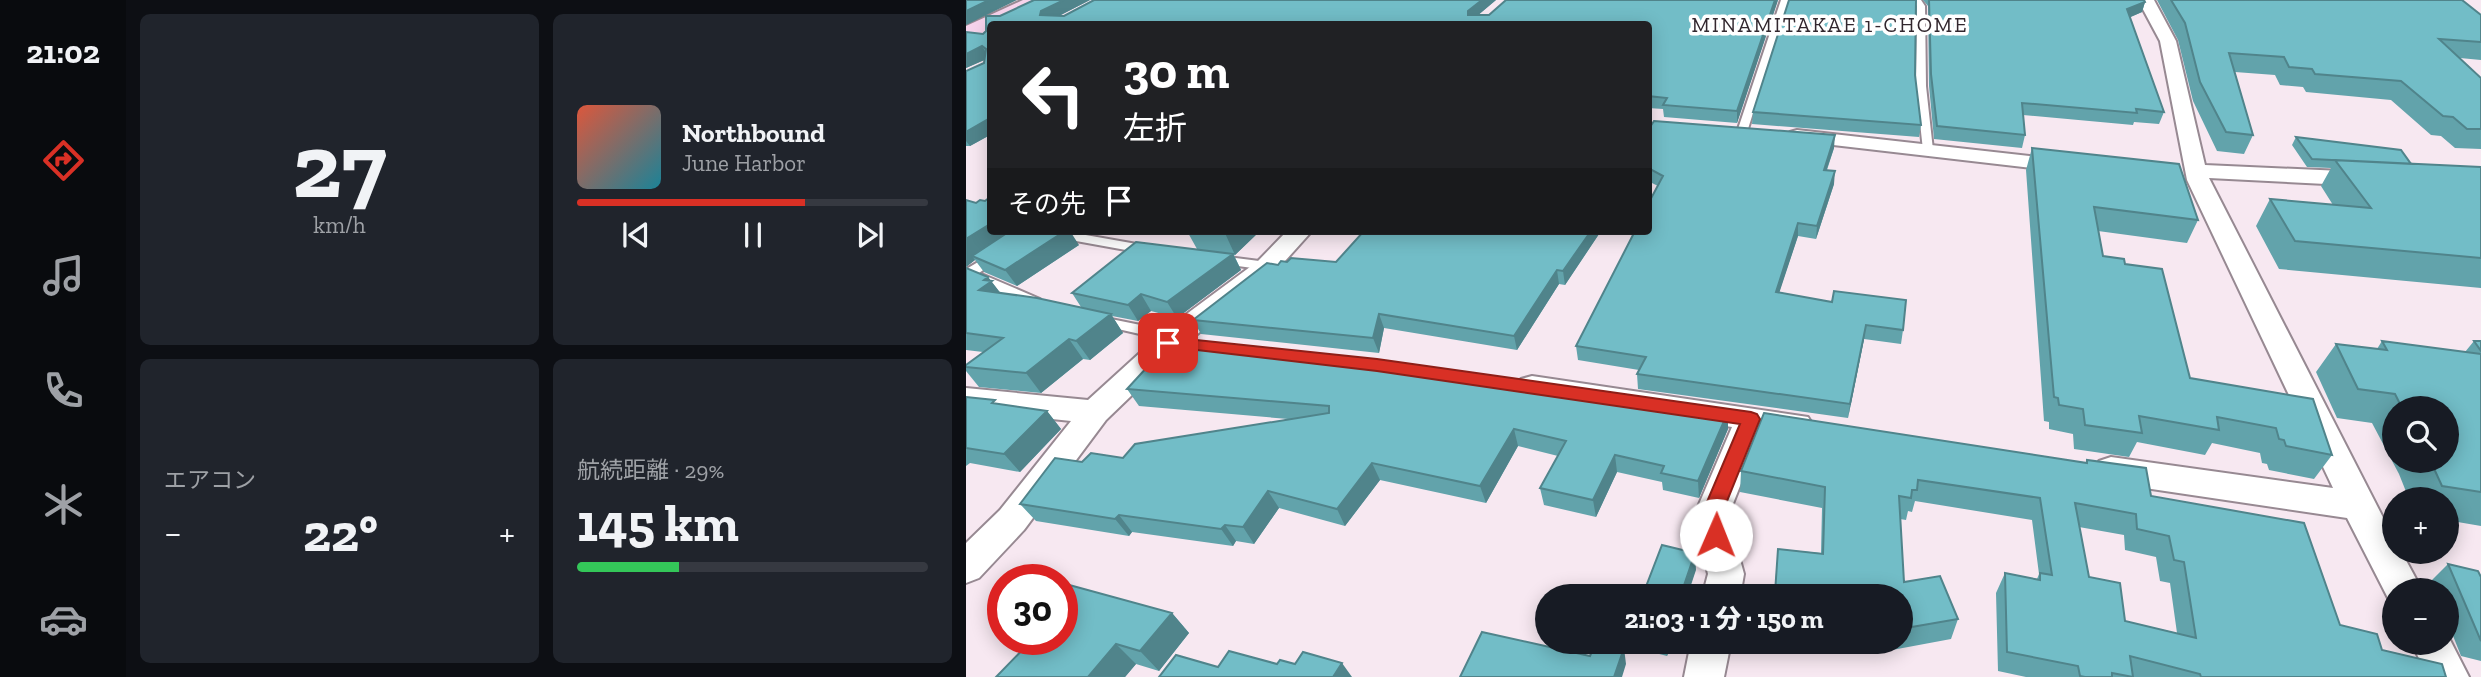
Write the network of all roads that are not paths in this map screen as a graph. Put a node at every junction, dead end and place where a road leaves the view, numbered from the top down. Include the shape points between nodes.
1 (1040, 0) edge
2 (1785, 0) edge
3 (1917, 0) edge
4 (2146, 0) edge
5 (996, 21) edge
6 (987, 25) edge
7 (966, 35) edge
8 (987, 37) edge
9 (1715, 130) edge
10 (1742, 132) junction
11 (1928, 150) junction
12 (2081, 168) edge
13 (2192, 176) junction
14 (2386, 180) edge
15 (1057, 235) edge
16 (1296, 235) edge
17 (1007, 249) edge
18 (1158, 251) edge
19 (1213, 259) edge
20 (1267, 266) junction
21 (1046, 307) edge
22 (1084, 318) edge
23 (1172, 340) junction
24 (1208, 347) edge
25 (1502, 383) edge
26 (966, 399) edge
27 (1095, 412) junction
28 (1751, 419) junction
29 (1820, 429) edge
30 (2082, 466) edge
31 (2358, 506) junction
32 (966, 567) edge
33 (2397, 578) edge
34 (1724, 584) edge
35 (1708, 654) edge
36 (2438, 655) edge
37 (1703, 677) edge
38 (2449, 677) edge

1 - 5 street
2 - 10 lane
3 - 11 lane via 1921,6 1921,86
4 - 13 street via 2168,41
6 - 7 street
7 - 8 street
9 - 10 street
10 - 11 street
11 - 12 street
13 - 14 street
13 - 31 street
15 - 18 lane
16 - 20 street
17 - 21 lane via 972,275
19 - 20 lane
20 - 23 street
22 - 23 lane
23 - 24 street
23 - 27 street
25 - 28 street
26 - 27 street
27 - 32 street via 1012,520
28 - 29 street
28 - 34 street via 1711,516 1726,574
30 - 31 street
31 - 33 street
35 - 37 street
36 - 38 street

